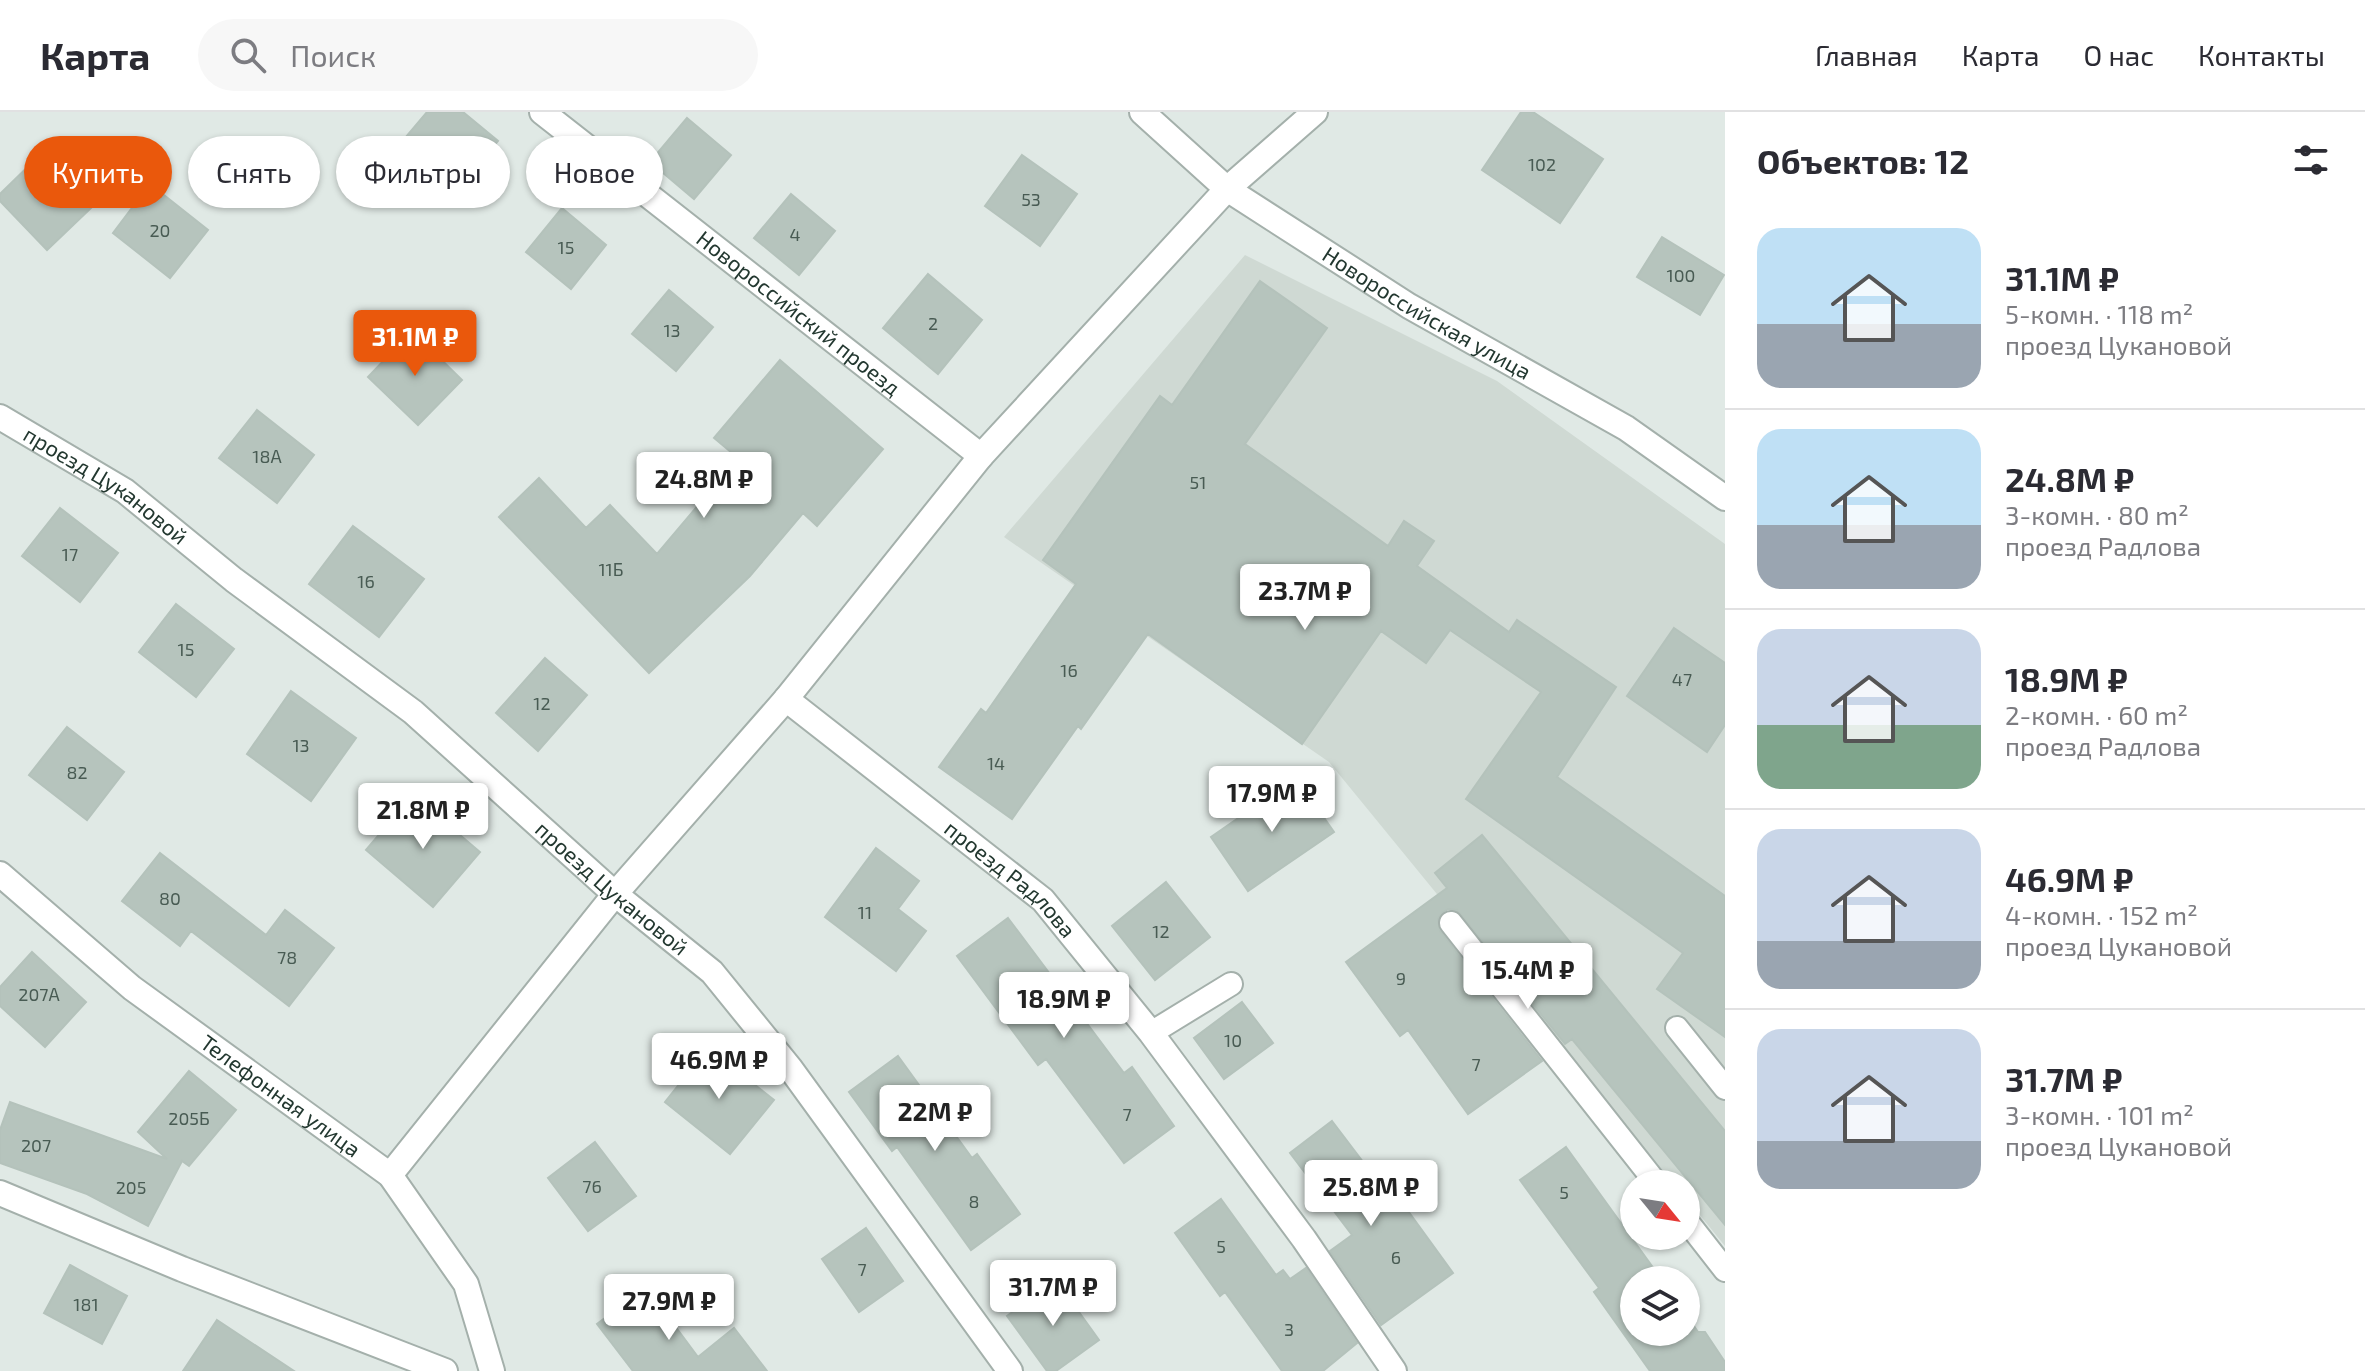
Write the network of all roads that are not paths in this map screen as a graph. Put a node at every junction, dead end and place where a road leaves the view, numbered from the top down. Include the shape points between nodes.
1 (542, 112) edge
2 (1142, 112) edge
3 (1315, 112) edge
4 (1227, 189) junction
5 (0, 417) edge
6 (981, 456) junction
7 (1725, 498) edge
8 (786, 699) junction
9 (0, 874) edge
10 (615, 894) junction
11 (1451, 923) dead end
12 (1231, 984) dead end
13 (1677, 1028) dead end
14 (1151, 1033) junction
15 (1725, 1088) edge
16 (1646, 1170) edge
17 (390, 1175) junction
18 (0, 1193) edge
19 (1700, 1238) edge
20 (1725, 1270) edge
21 (445, 1371) edge
22 (492, 1371) edge
23 (1010, 1371) edge
24 (1394, 1371) edge

1 - 6 street, Новороссийский проезд
2 - 4 street, Новороссийская улица
3 - 4 street
4 - 6 street
4 - 7 street, Новороссийская улица via 1409,306 1626,428
5 - 10 street, проезд Цукановой via 125,491 234,580 413,712
6 - 8 street
8 - 10 street
8 - 14 street, проезд Радлова via 1043,900
9 - 17 street, Телефонная улица via 132,988
10 - 17 street
10 - 23 street, проезд Цукановой via 712,972 790,1068
11 - 16 lane
12 - 14 lane
13 - 15 lane
14 - 24 street, проезд Радлова
17 - 22 street, Телефонная улица via 466,1284
18 - 21 street
19 - 20 lane

